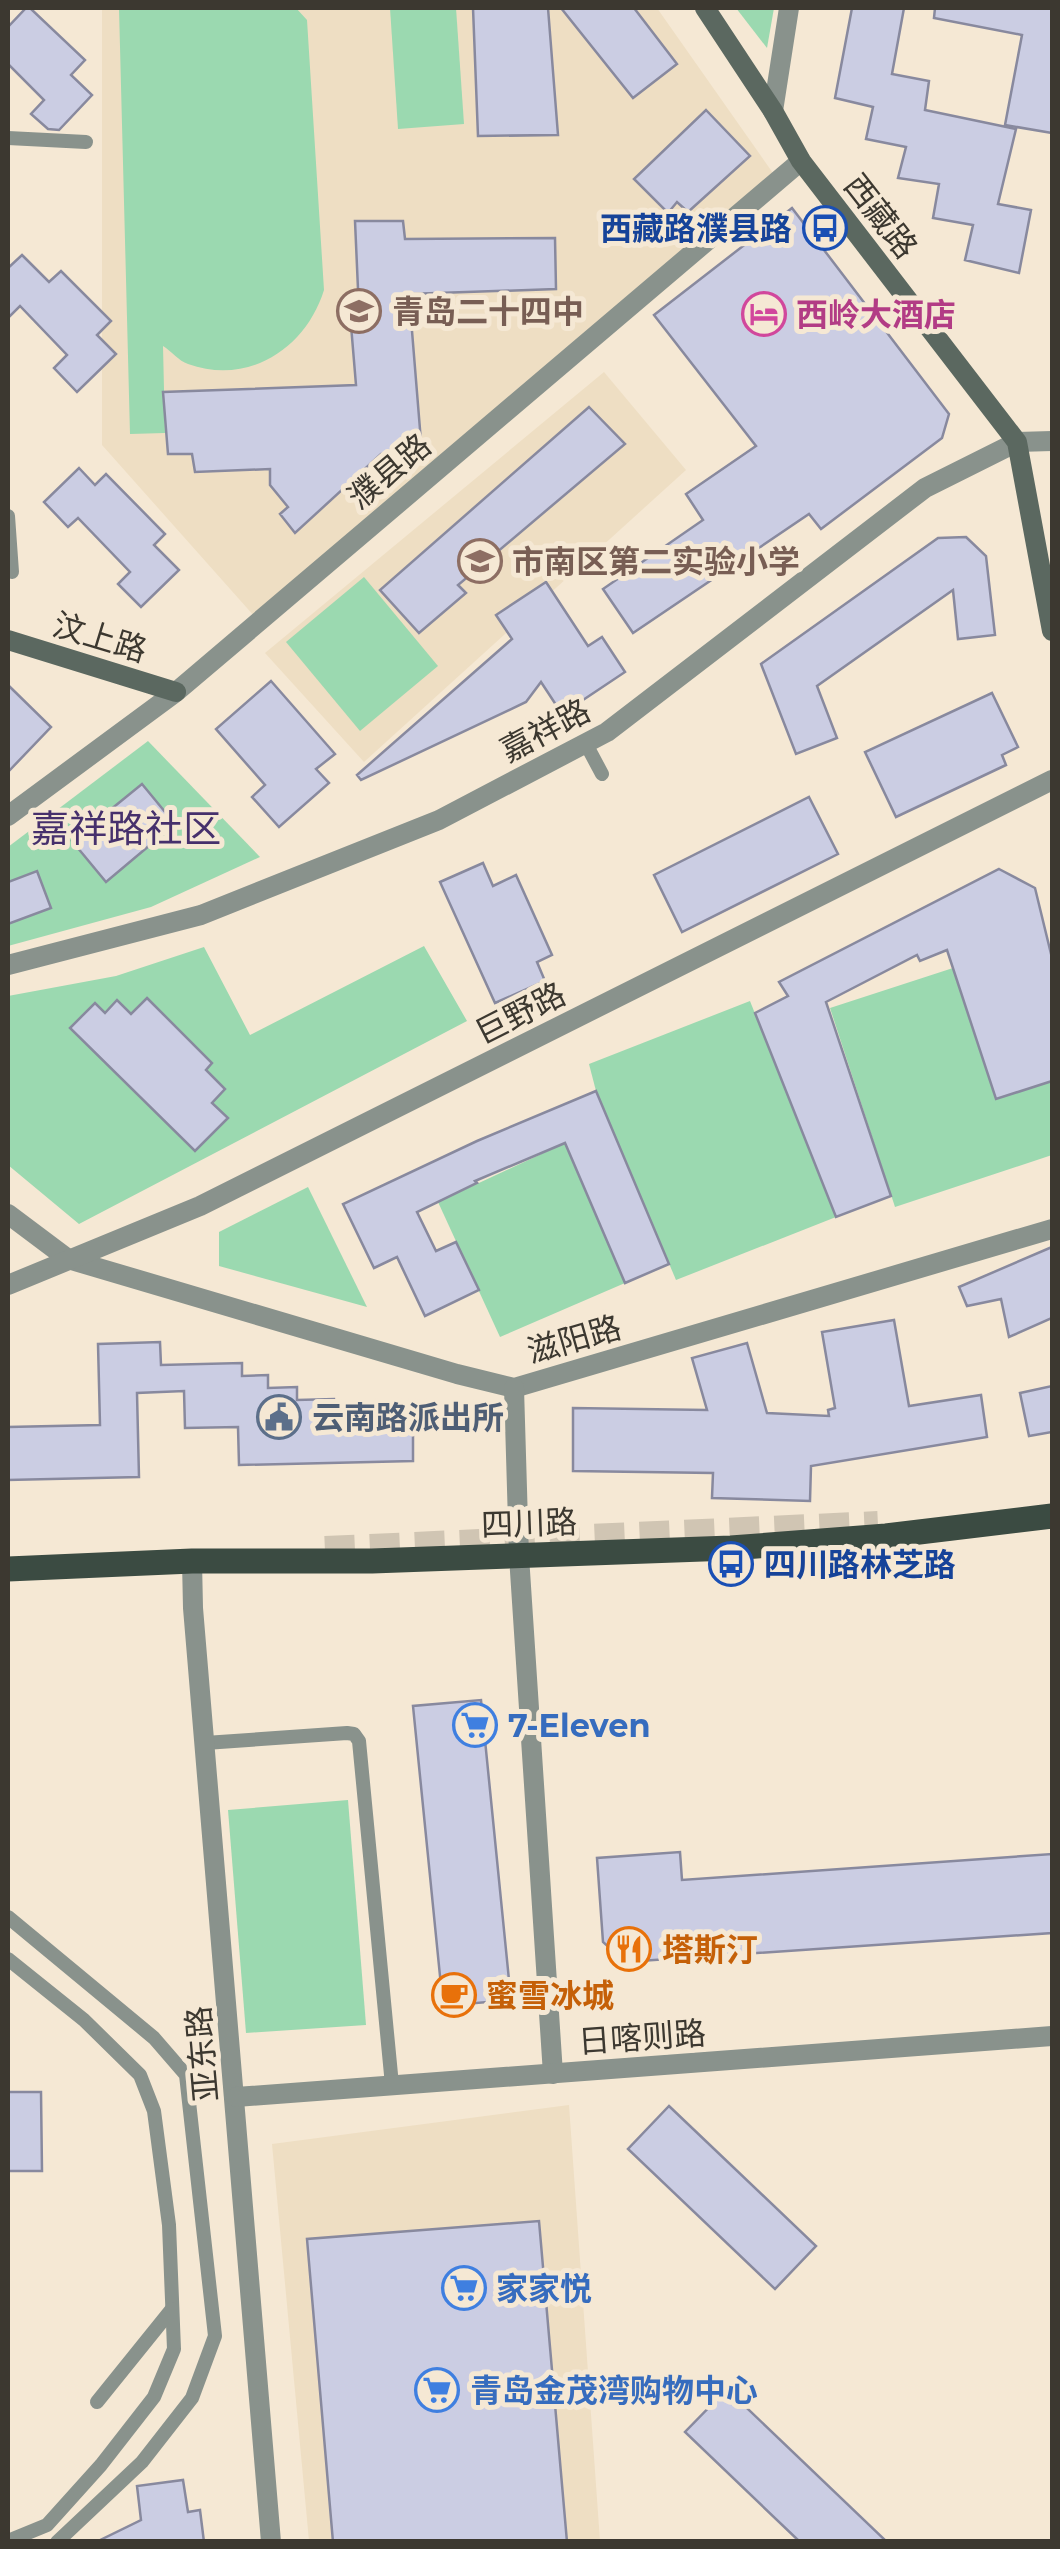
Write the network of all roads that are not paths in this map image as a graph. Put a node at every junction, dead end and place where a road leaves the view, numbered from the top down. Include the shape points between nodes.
1 (705, 8) edge
2 (789, 8) edge
3 (774, 111) junction
4 (8, 138) edge
5 (86, 142) dead end
6 (801, 161) junction
7 (1052, 441) edge
8 (1018, 442) junction
9 (8, 516) edge
10 (12, 572) dead end
11 (1052, 630) edge
12 (8, 640) edge
13 (176, 692) junction
14 (586, 744) junction
15 (602, 774) dead end
16 (1052, 780) edge
17 (8, 816) edge
18 (8, 965) edge
19 (8, 1214) edge
20 (1052, 1230) edge
21 (68, 1258) junction
22 (8, 1286) edge
23 (514, 1388) junction
24 (1052, 1516) edge
25 (519, 1556) junction
26 (192, 1561) junction
27 (8, 1569) edge
28 (205, 1743) junction
29 (8, 1917) edge
30 (8, 1960) edge
31 (1052, 2036) edge
32 (553, 2074) junction
33 (392, 2086) junction
34 (236, 2097) junction
35 (172, 2308) junction
36 (97, 2402) dead end
37 (8, 2540) edge
38 (58, 2542) edge
39 (271, 2542) edge

1 - 3 street, 西藏路
2 - 3 street
3 - 6 street, 西藏路
4 - 5 lane
6 - 8 street, 西藏路
6 - 13 street, 濮县路
7 - 8 street, 嘉祥路
8 - 11 street, 西藏路
8 - 14 street, 嘉祥路 via 925,488
9 - 10 lane
12 - 13 street, 汶上路
13 - 17 street, 濮县路
14 - 15 lane
14 - 18 street, 嘉祥路 via 439,820 201,915
16 - 21 street, 巨野路 via 200,1206
19 - 21 street, 滋阳路
20 - 23 street, 滋阳路
21 - 22 street, 巨野路
21 - 23 street, 滋阳路
23 - 25 street
24 - 25 main road, 四川路 via 808,1542
25 - 26 main road, 四川路
25 - 32 street
26 - 27 main road, 四川路
26 - 28 street, 亚东路
28 - 33 lane via 347,1733 360,1741
28 - 34 street, 亚东路
29 - 38 lane via 154,2038 186,2075 216,2336 192,2398 142,2462
30 - 35 lane via 140,2075 154,2111
31 - 32 street, 日喀则路
32 - 33 street, 日喀则路
33 - 34 street, 日喀则路
34 - 39 street, 亚东路
35 - 36 lane
35 - 37 lane via 174,2349 154,2397 47,2525

